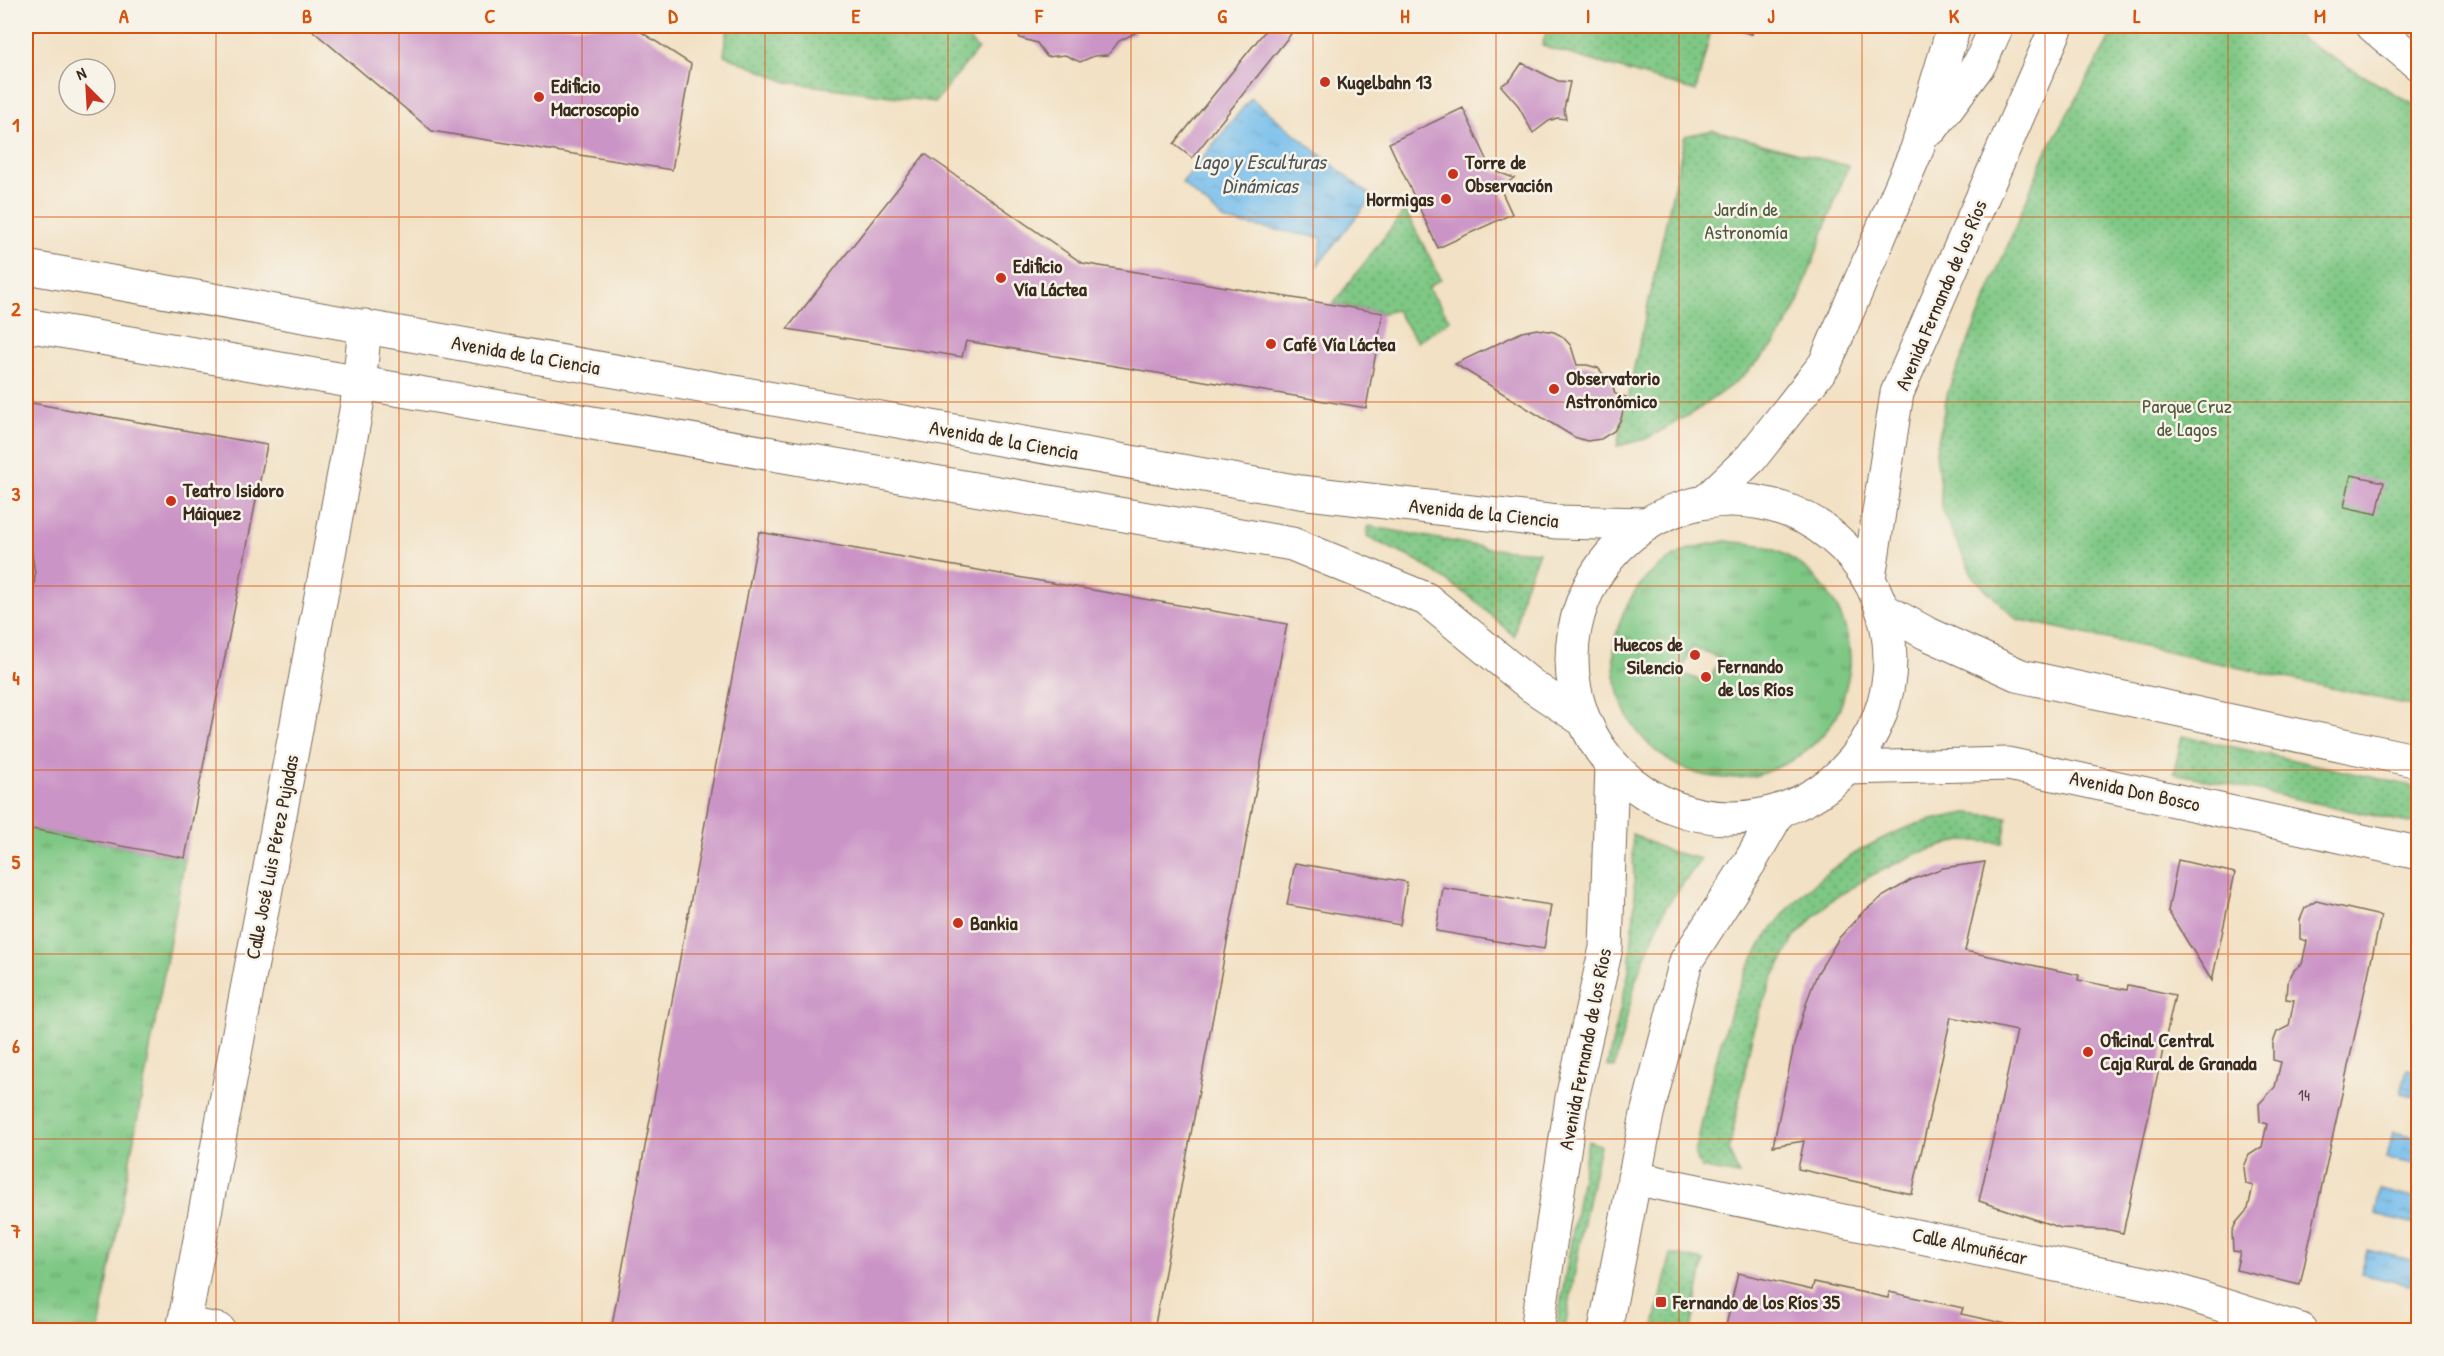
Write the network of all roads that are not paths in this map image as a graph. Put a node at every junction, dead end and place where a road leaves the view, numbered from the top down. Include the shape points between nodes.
1 (1954, 26) edge
2 (1997, 26) edge
3 (2057, 26) edge
4 (2373, 26) edge
5 (2418, 64) edge
6 (1917, 149) junction
7 (26, 267) edge
8 (26, 325) edge
9 (365, 326) junction
10 (361, 383) junction
11 (1705, 502) junction
12 (1647, 524) junction
13 (1869, 578) junction
14 (1884, 610) junction
15 (1583, 720) junction
16 (2418, 761) edge
17 (1612, 765) junction
18 (1847, 768) junction
19 (1779, 810) junction
20 (2418, 853) edge
21 (1634, 1178) junction
22 (184, 1327) edge
23 (219, 1330) edge
24 (1537, 1330) edge
25 (1605, 1330) edge
26 (2301, 1330) edge

1 - 6 main road
2 - 6 main road via 1980,63
3 - 13 main road, Avenida Fernando de los Ríos via 1897,393
4 - 5 main road
6 - 11 main road via 1825,364 1751,458
7 - 9 main road, Avenida de la Ciencia
8 - 10 main road
9 - 10 main road
9 - 12 main road, Avenida de la Ciencia via 1300,492 1557,522
10 - 15 main road via 1292,544 1426,599 1532,686
10 - 22 main road, Calle José Luis Pérez Pujadas
11 - 12 main road via 1675,510
11 - 13 main road via 1741,500 1776,506 1825,530 1850,551
12 - 15 main road via 1603,564 1586,591 1576,621 1572,664
13 - 14 main road
14 - 16 main road via 2021,676
14 - 18 main road via 1891,654 1888,691 1874,730
15 - 17 main road
17 - 19 main road via 1653,798 1679,810 1743,818
17 - 24 main road, Avenida Fernando de los Ríos via 1606,948 1572,1098
18 - 19 main road via 1817,793
18 - 20 main road, Avenida Don Bosco via 2008,764
19 - 21 main road via 1686,961
21 - 25 main road
21 - 26 main road, Calle Almuñécar via 2168,1287
22 - 23 main road

